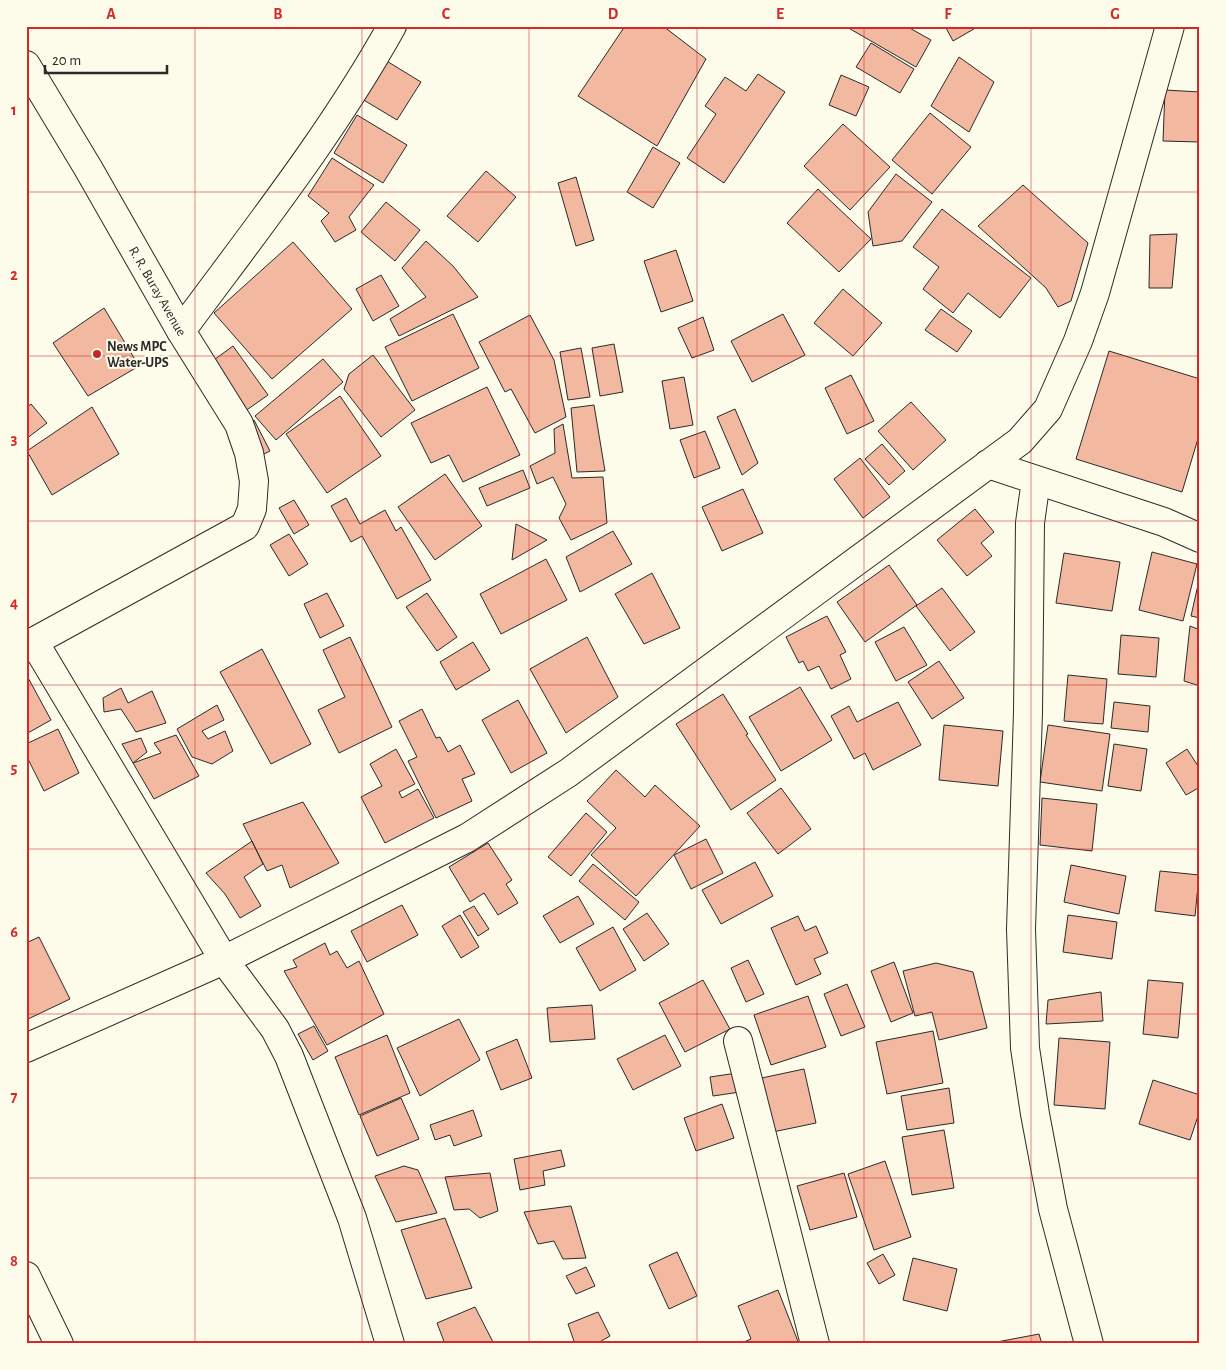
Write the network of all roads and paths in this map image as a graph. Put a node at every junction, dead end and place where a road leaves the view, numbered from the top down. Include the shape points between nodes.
1 (392, 26) edge
2 (1170, 26) edge
3 (26, 65) edge
4 (181, 331) junction
5 (988, 464) junction
6 (1036, 480) junction
7 (1200, 538) edge
8 (30, 644) edge
9 (224, 960) junction
10 (738, 1041) dead end
11 (26, 1048) edge
12 (26, 1276) edge
13 (59, 1344) edge
14 (390, 1344) edge
15 (815, 1344) edge
16 (1089, 1344) edge

1 - 4 street via 335,118
2 - 5 street via 1098,283 1078,341 1048,409 1020,441
3 - 4 street, R. R. Buray Avenue
4 - 8 street, R. R. Buray Avenue via 239,424 249,454 254,481 252,509 245,526
5 - 6 street
5 - 9 street via 529,798 467,838
6 - 7 street via 1164,522
6 - 16 street via 1030,523 1021,929 1025,1048 1053,1209
8 - 9 street
9 - 11 street
9 - 14 street via 275,1029 289,1056 352,1218
10 - 15 street
12 - 13 street

